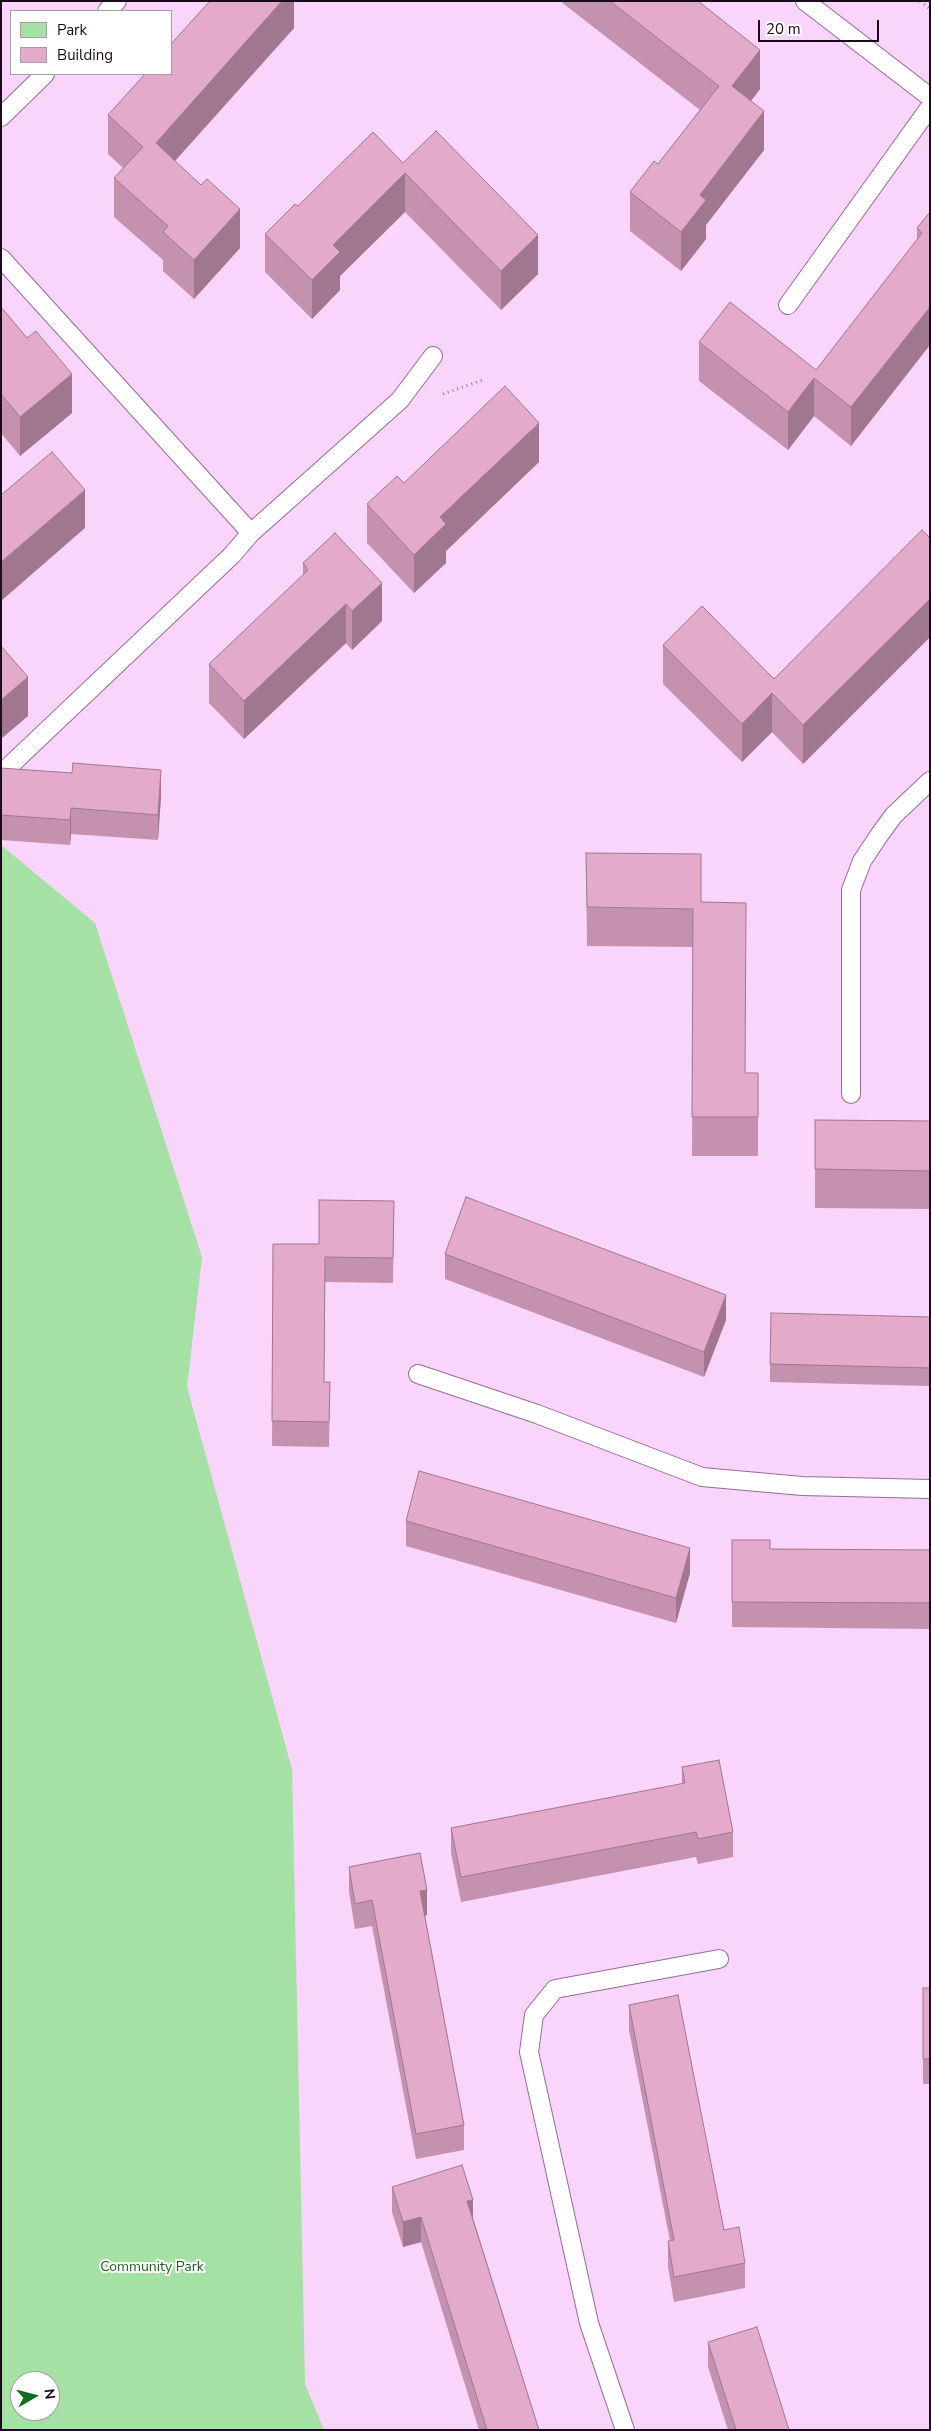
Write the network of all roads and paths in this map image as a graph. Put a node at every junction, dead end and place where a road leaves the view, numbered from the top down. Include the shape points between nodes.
1 (117, 1) edge
2 (805, 1) edge
3 (920, 1) edge
4 (930, 9) edge
5 (108, 10) edge
6 (44, 75) edge
7 (930, 96) edge
8 (930, 107) edge
9 (1, 117) edge
10 (1, 258) edge
11 (788, 305) dead end
12 (433, 356) dead end
13 (251, 533) junction
14 (1, 774) edge
15 (930, 781) edge
16 (851, 1094) dead end
17 (418, 1374) dead end
18 (930, 1489) edge
19 (719, 1959) dead end
20 (625, 2430) edge

1 - 5 lane
2 - 7 lane
3 - 4 path
6 - 9 lane
8 - 11 lane
10 - 13 lane
12 - 13 lane via 400,400
13 - 14 lane
15 - 16 lane via 894,815 880,834 862,861 851,890
17 - 18 lane via 537,1414 702,1478 802,1486
19 - 20 lane via 555,1989 534,2015 529,2052 589,2323

